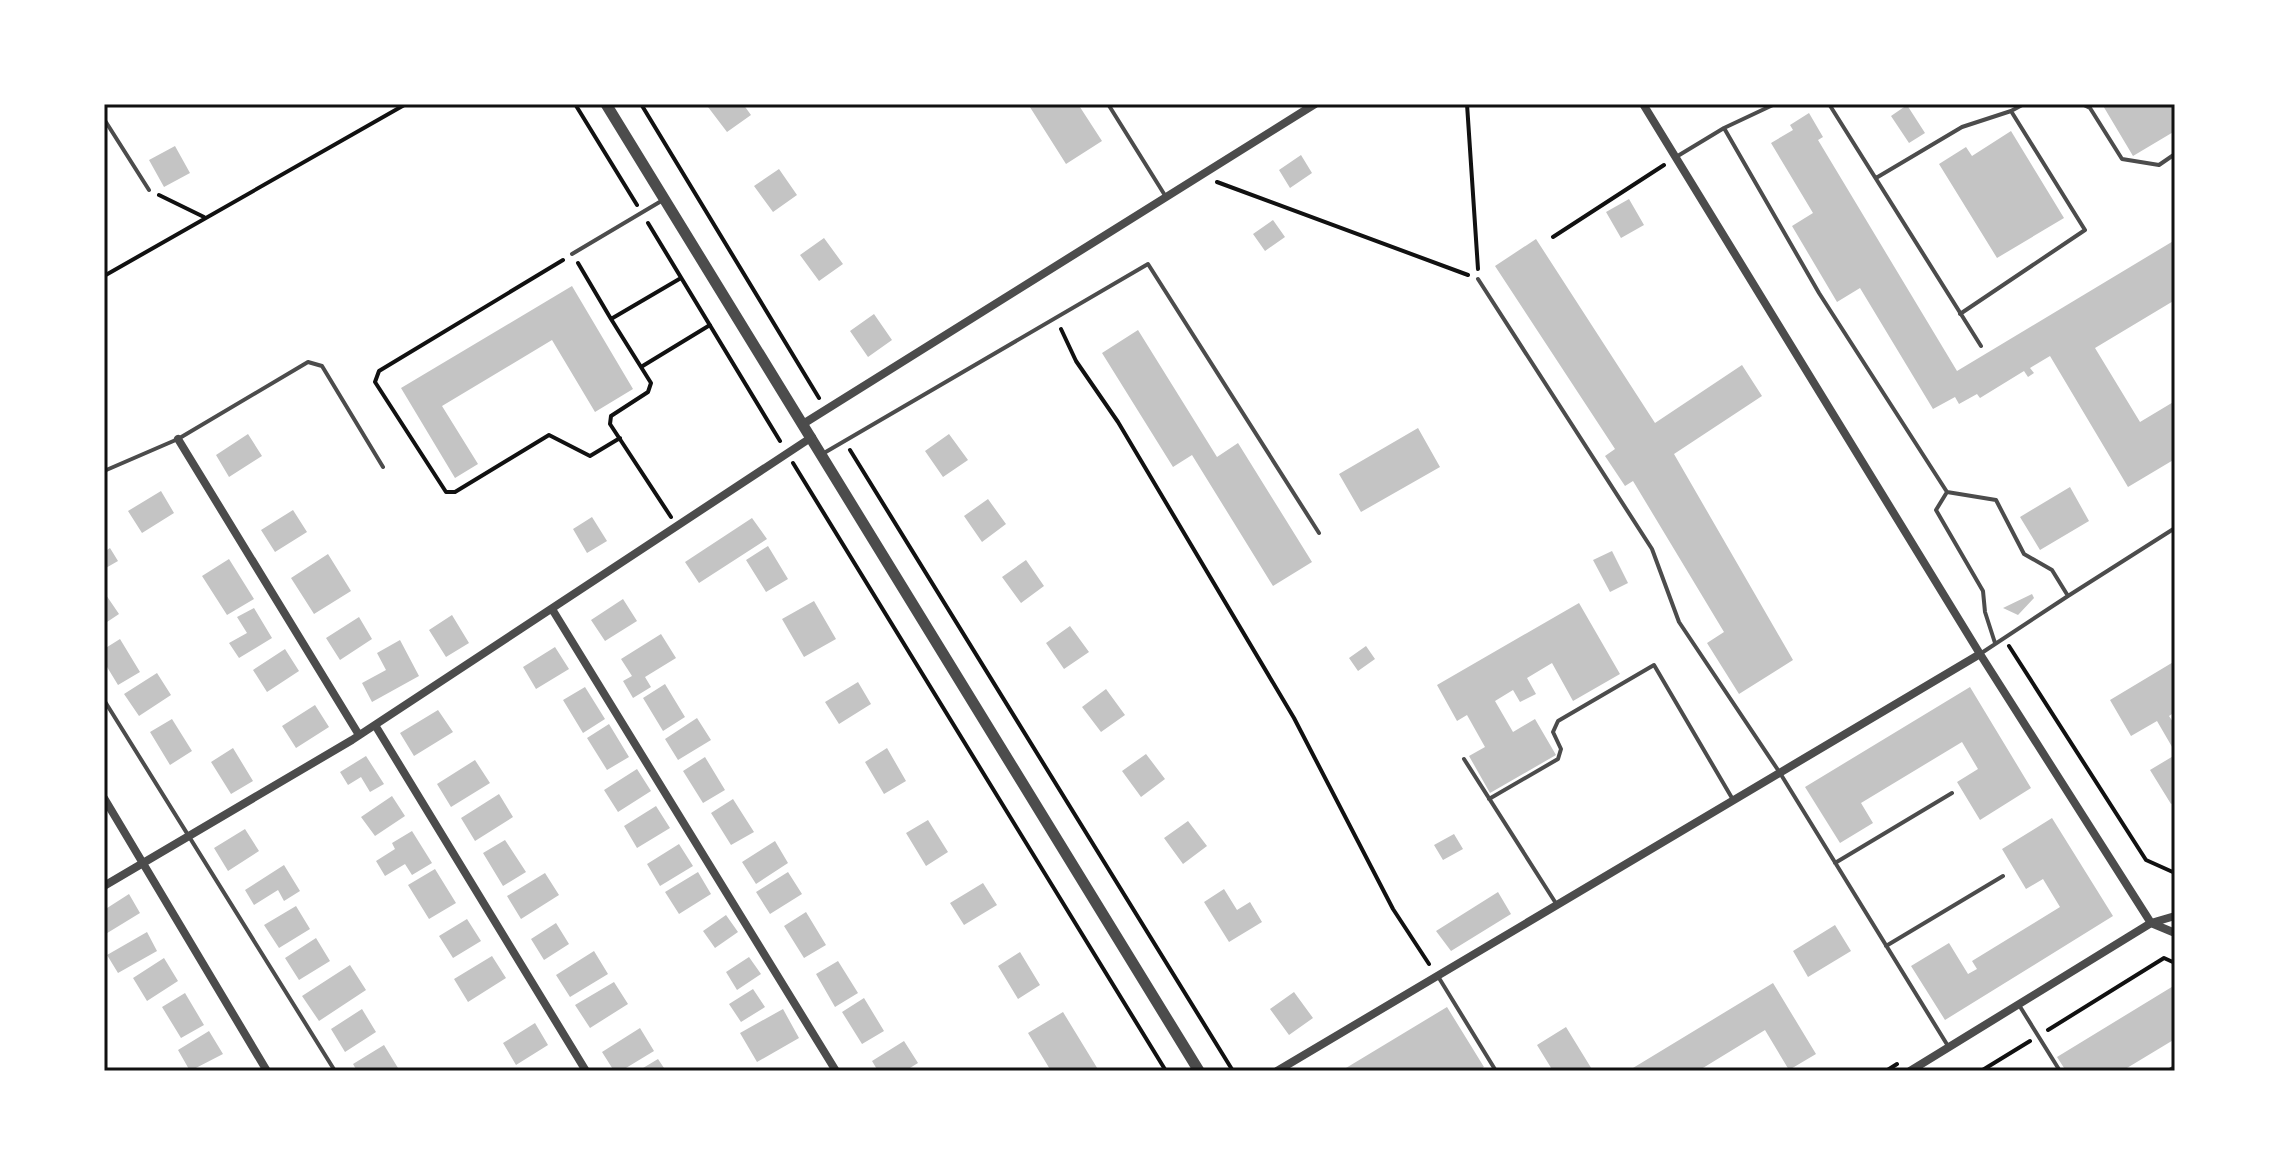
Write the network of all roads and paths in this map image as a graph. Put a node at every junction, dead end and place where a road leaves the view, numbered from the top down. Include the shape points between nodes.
1 (406, 104) edge
2 (575, 104) edge
3 (606, 104) edge
4 (641, 104) edge
5 (1108, 104) edge
6 (1315, 104) edge
7 (1467, 104) edge
8 (1643, 104) edge
9 (1775, 104) edge
10 (1829, 104) edge
11 (2024, 104) edge
12 (2082, 104) edge
13 (2011, 111) junction
14 (104, 119) edge
15 (1724, 128) junction
16 (2175, 154) edge
17 (1676, 157) junction
18 (1665, 164) junction
19 (1200, 176) junction
20 (1673, 178) dead end
21 (1876, 178) junction
22 (149, 190) joint
23 (1166, 197) junction
24 (664, 199) junction
25 (641, 213) junction
26 (204, 217) junction
27 (1553, 237) dead end
28 (572, 254) junction
29 (104, 276) edge
30 (681, 278) junction
31 (1478, 279) junction
32 (1960, 314) junction
33 (1056, 318) junction
34 (611, 319) junction
35 (710, 325) junction
36 (1981, 346) dead end
37 (641, 367) junction
38 (825, 410) junction
39 (803, 424) junction
40 (812, 437) junction
41 (620, 438) junction
42 (178, 439) junction
43 (844, 441) junction
44 (787, 452) junction
45 (822, 454) junction
46 (383, 467) dead end
47 (104, 471) edge
48 (1947, 492) junction
49 (677, 525) junction
50 (2175, 528) edge
51 (1319, 533) dead end
52 (2068, 596) junction
53 (552, 609) junction
54 (2003, 637) junction
55 (1995, 643) junction
56 (1980, 654) junction
57 (104, 700) edge
58 (375, 725) junction
59 (359, 735) junction
60 (1464, 759) dead end
61 (1780, 773) junction
62 (1952, 793) dead end
63 (104, 798) edge
64 (1489, 799) junction
65 (1734, 800) junction
66 (185, 836) junction
67 (1835, 863) junction
68 (142, 864) junction
69 (2175, 873) edge
70 (2003, 876) dead end
71 (104, 886) edge
72 (1557, 905) junction
73 (2175, 916) edge
74 (2151, 923) junction
75 (2175, 933) edge
76 (1886, 946) junction
77 (2175, 963) edge
78 (1437, 976) junction
79 (2018, 1004) junction
80 (2038, 1036) junction
81 (1948, 1047) junction
82 (1908, 1057) dead end
83 (2175, 1067) edge
84 (267, 1071) edge
85 (335, 1071) edge
86 (586, 1071) edge
87 (836, 1071) edge
88 (1166, 1071) edge
89 (1199, 1071) edge
90 (1233, 1071) edge
91 (1277, 1071) edge
92 (1496, 1071) edge
93 (1886, 1071) edge
94 (1910, 1071) edge
95 (1981, 1071) edge
96 (2060, 1071) edge
97 (2168, 1071) edge

1 - 26 path
2 - 25 path
3 - 24 street
4 - 38 path
5 - 23 lane
6 - 19 street
7 - 31 path
8 - 17 street
9 - 15 lane
10 - 21 lane
11 - 13 lane
12 - 16 lane via 2090,108 2122,159 2159,165
13 - 21 lane via 1962,127
13 - 32 lane via 2085,230
14 - 22 lane
15 - 17 lane
15 - 48 lane via 1819,293
17 - 18 path
17 - 56 street
18 - 20 path
18 - 27 path
19 - 23 street
19 - 31 path
21 - 32 lane
22 - 26 path
23 - 38 street
24 - 25 lane
24 - 39 street
25 - 28 lane
25 - 30 path
26 - 29 path
28 - 34 path
28 - 41 path via 379,371 375,382 446,492 455,492 549,435 590,456
30 - 34 path
30 - 35 path
31 - 61 lane via 1652,549 1679,622
32 - 36 lane
33 - 43 lane
33 - 51 lane via 1148,264
33 - 78 path via 1076,361 1118,422 1294,718 1393,909
34 - 37 path
35 - 37 path
35 - 44 path
37 - 41 path via 651,383 648,392 611,416
38 - 39 street
39 - 40 street
40 - 44 street
40 - 45 street
41 - 49 path
42 - 46 lane via 308,362 322,366
42 - 47 lane
42 - 59 street
43 - 45 lane
43 - 90 path
44 - 49 street
44 - 88 path
45 - 89 street
48 - 52 lane via 1996,500 2024,554 2052,570
48 - 55 lane via 1936,510 1983,591
49 - 53 street
50 - 52 lane
52 - 54 lane
53 - 58 street
53 - 87 street
54 - 55 lane
54 - 69 path via 2146,860
55 - 56 lane
56 - 61 street
56 - 74 street
57 - 66 lane
58 - 59 street
58 - 86 street
59 - 66 street
60 - 64 lane
61 - 65 street
61 - 67 lane
62 - 67 lane
63 - 68 street
64 - 65 lane via 1558,759 1561,749 1553,732 1558,721 1654,665
64 - 72 lane
65 - 72 street
66 - 68 street
66 - 85 lane
67 - 76 lane
68 - 71 street
68 - 84 street
70 - 76 lane
72 - 78 street
73 - 74 street
74 - 75 street
74 - 79 street
76 - 81 lane
77 - 80 path via 2164,958
78 - 91 street
78 - 92 lane
79 - 80 lane
79 - 81 street
80 - 95 path
80 - 96 lane
81 - 94 street
82 - 93 path
83 - 97 lane

